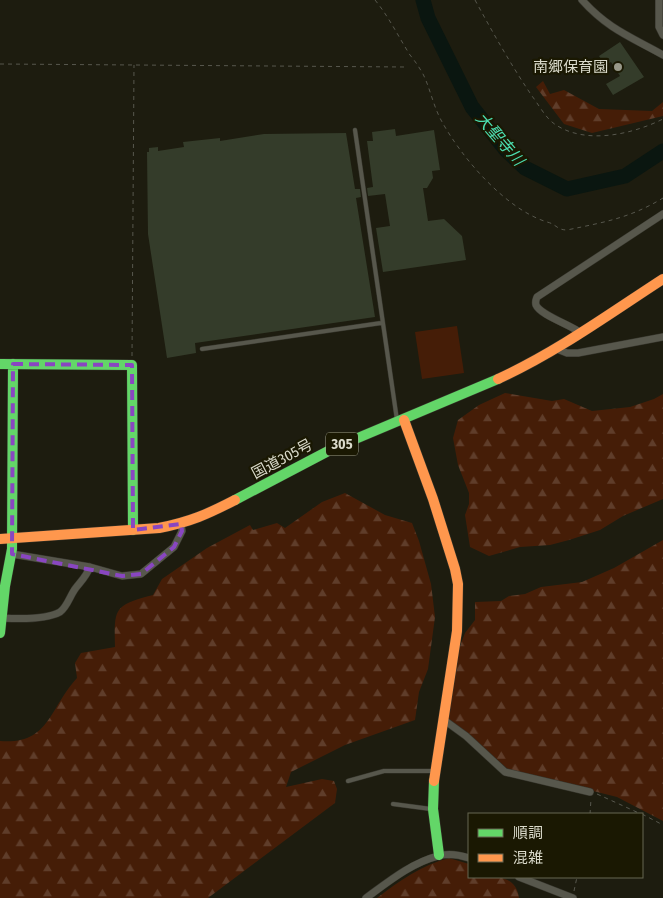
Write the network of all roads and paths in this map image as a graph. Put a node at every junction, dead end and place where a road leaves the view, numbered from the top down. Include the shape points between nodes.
1 (375, 0) edge
2 (476, 0) edge
3 (582, 0) edge
4 (659, 0) edge
5 (663, 35) edge
6 (663, 55) edge
7 (0, 64) edge
8 (134, 64) junction
9 (406, 68) dead end
10 (663, 119) edge
11 (354, 130) dead end
12 (663, 198) edge
13 (663, 214) edge
14 (663, 279) edge
15 (381, 323) junction
16 (581, 333) junction
17 (663, 337) edge
18 (202, 349) dead end
19 (557, 349) junction
20 (0, 364) edge
21 (13, 364) junction
22 (132, 365) junction
23 (400, 421) junction
24 (181, 524) junction
25 (133, 530) junction
26 (0, 539) edge
27 (11, 539) junction
28 (12, 554) junction
29 (90, 567) junction
30 (1, 618) edge
31 (0, 633) edge
32 (444, 720) junction
33 (435, 771) junction
34 (348, 781) dead end
35 (590, 792) junction
36 (393, 804) dead end
37 (433, 809) junction
38 (590, 813) edge
39 (640, 813) edge
40 (643, 815) edge
41 (663, 825) edge
42 (439, 855) junction
43 (468, 858) edge
44 (522, 878) edge
45 (577, 878) edge
46 (366, 898) edge
47 (572, 898) edge

1 - 12 path via 419,66 442,120 463,154 478,172 522,210 560,230 567,230 621,219
2 - 10 path via 518,75 556,125 578,133 620,134
3 - 6 street via 609,26
4 - 5 street via 659,27
7 - 8 path
8 - 9 path
8 - 22 path
11 - 15 lane
13 - 16 street via 537,297 536,306 544,313
14 - 16 main road, 国道305号 / 305
15 - 18 lane
15 - 23 lane
16 - 19 main road, 国道305号 / 305
17 - 19 street via 578,353
19 - 23 main road, 国道305号 / 305 via 499,379
20 - 21 main road
21 - 22 main road
21 - 27 main road
22 - 25 main road
23 - 24 main road, 国道305号 / 305 via 334,448 223,507
23 - 32 main road via 433,499 458,584 457,631
24 - 25 main road, 国道305号 / 305
24 - 29 street via 182,531 174,547 141,574 122,576
25 - 27 main road, 国道305号 / 305
26 - 27 main road, 国道305号 / 305
27 - 28 main road
28 - 29 street
28 - 30 main road
29 - 30 street via 60,611 26,619
30 - 31 main road
32 - 33 main road
32 - 35 street via 505,772
33 - 34 lane via 384,771
33 - 37 main road
35 - 38 path
35 - 39 path
36 - 37 lane
37 - 42 main road
40 - 41 path
42 - 43 street
42 - 46 street via 398,874
44 - 47 street
45 - 47 path

